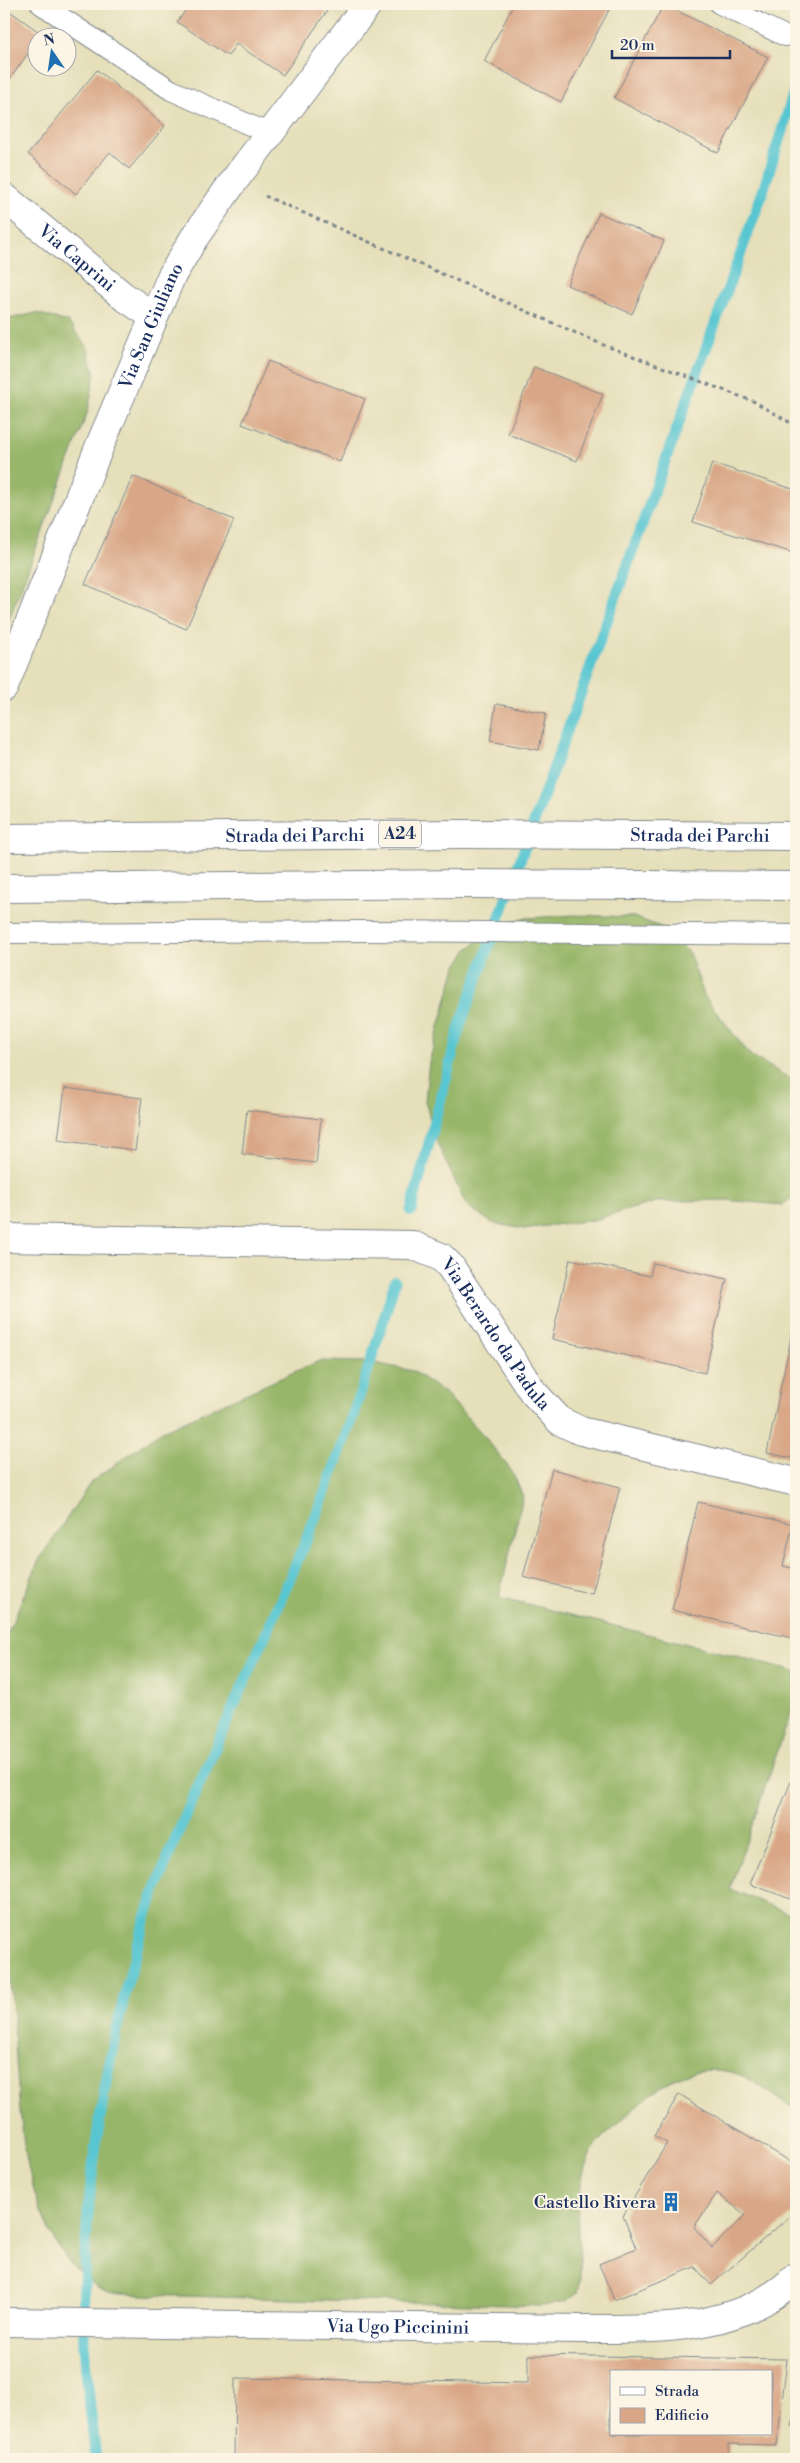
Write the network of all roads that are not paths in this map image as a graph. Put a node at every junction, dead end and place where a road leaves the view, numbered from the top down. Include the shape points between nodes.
1 (41, 4) edge
2 (368, 4) edge
3 (720, 4) edge
4 (785, 36) dead end
5 (270, 134) junction
6 (4, 197) edge
7 (153, 316) junction
8 (4, 687) edge
9 (796, 836) edge
10 (4, 838) edge
11 (796, 886) edge
12 (4, 888) edge
13 (4, 933) edge
14 (796, 935) edge
15 (4, 1238) edge
16 (796, 1482) edge
17 (790, 2283) edge
18 (7, 2322) edge

1 - 5 lane via 171,90
2 - 5 main road, Via San Giuliano
3 - 4 lane
5 - 7 main road, Via San Giuliano via 182,256
6 - 7 main road, Via Caprini via 123,296
7 - 8 main road, Via San Giuliano
9 - 10 main road, Strada dei Parchi / A24 via 354,834
11 - 12 main road via 466,884
13 - 14 lane via 370,931
15 - 16 main road, Via Berardo da Padula via 412,1245 441,1257 450,1266 533,1392 560,1420 581,1431
17 - 18 main road, Via Ugo Piccinini via 764,2303 743,2313 684,2325 648,2328 581,2330

